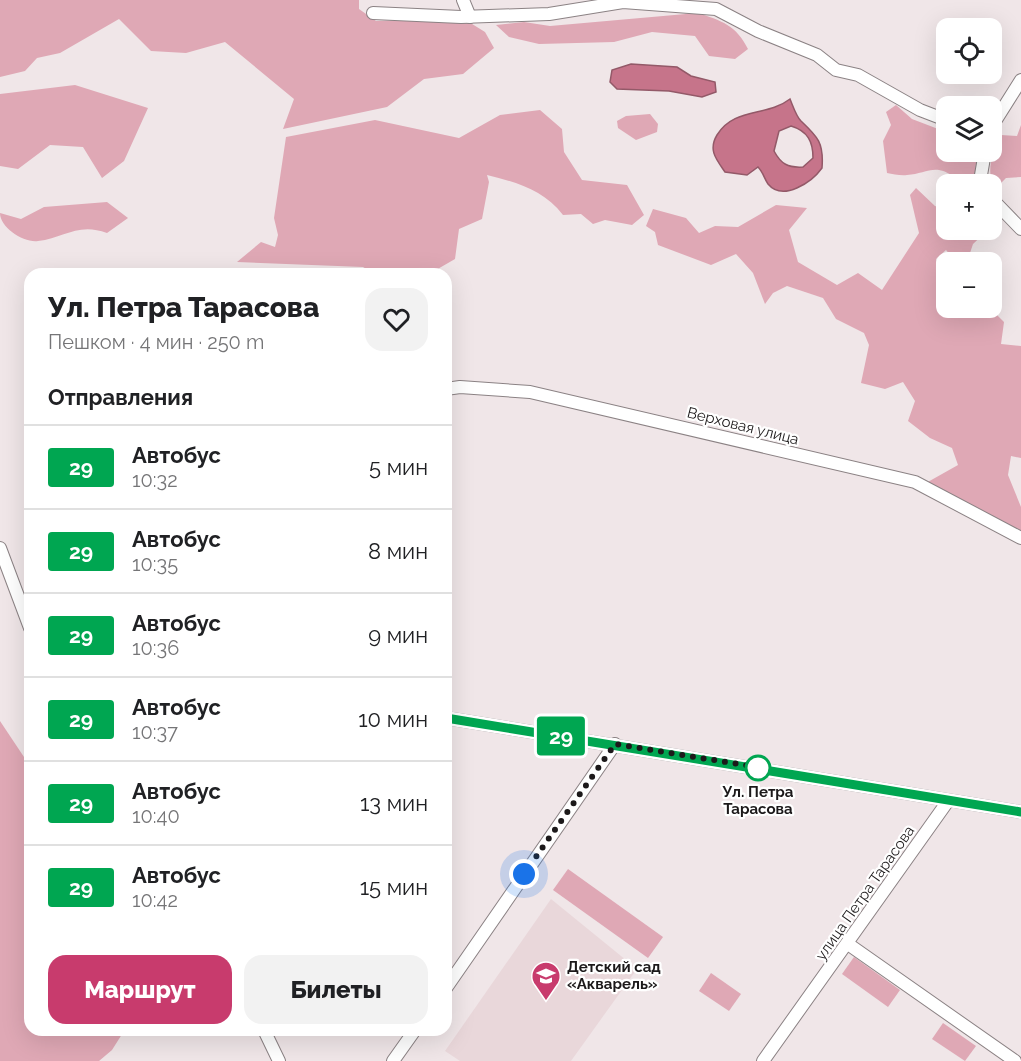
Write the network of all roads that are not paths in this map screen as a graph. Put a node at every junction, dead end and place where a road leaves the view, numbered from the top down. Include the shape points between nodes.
1 (462, 0) edge
2 (373, 13) dead end
3 (470, 17) junction
4 (1021, 80) edge
5 (1002, 110) edge
6 (936, 116) edge
7 (1002, 209) edge
8 (1021, 229) edge
9 (452, 388) edge
10 (1021, 538) edge
11 (0, 548) edge
12 (24, 612) edge
13 (452, 719) edge
14 (615, 744) junction
15 (948, 801) junction
16 (1021, 812) edge
17 (848, 944) junction
18 (452, 979) edge
19 (267, 1036) edge
20 (411, 1036) edge
21 (279, 1061) edge
22 (393, 1061) edge
23 (763, 1061) edge
24 (1015, 1061) edge

1 - 3 street
2 - 3 street
3 - 6 street via 549,14 623,2 716,9
4 - 5 street
7 - 8 street
9 - 10 street, Верховая улица via 531,392 915,482
11 - 12 street
13 - 14 street
14 - 15 street
14 - 18 street
15 - 16 street
15 - 17 street, улица Петра Тарасова
17 - 23 street, улица Петра Тарасова
17 - 24 street
19 - 21 street
20 - 22 street

